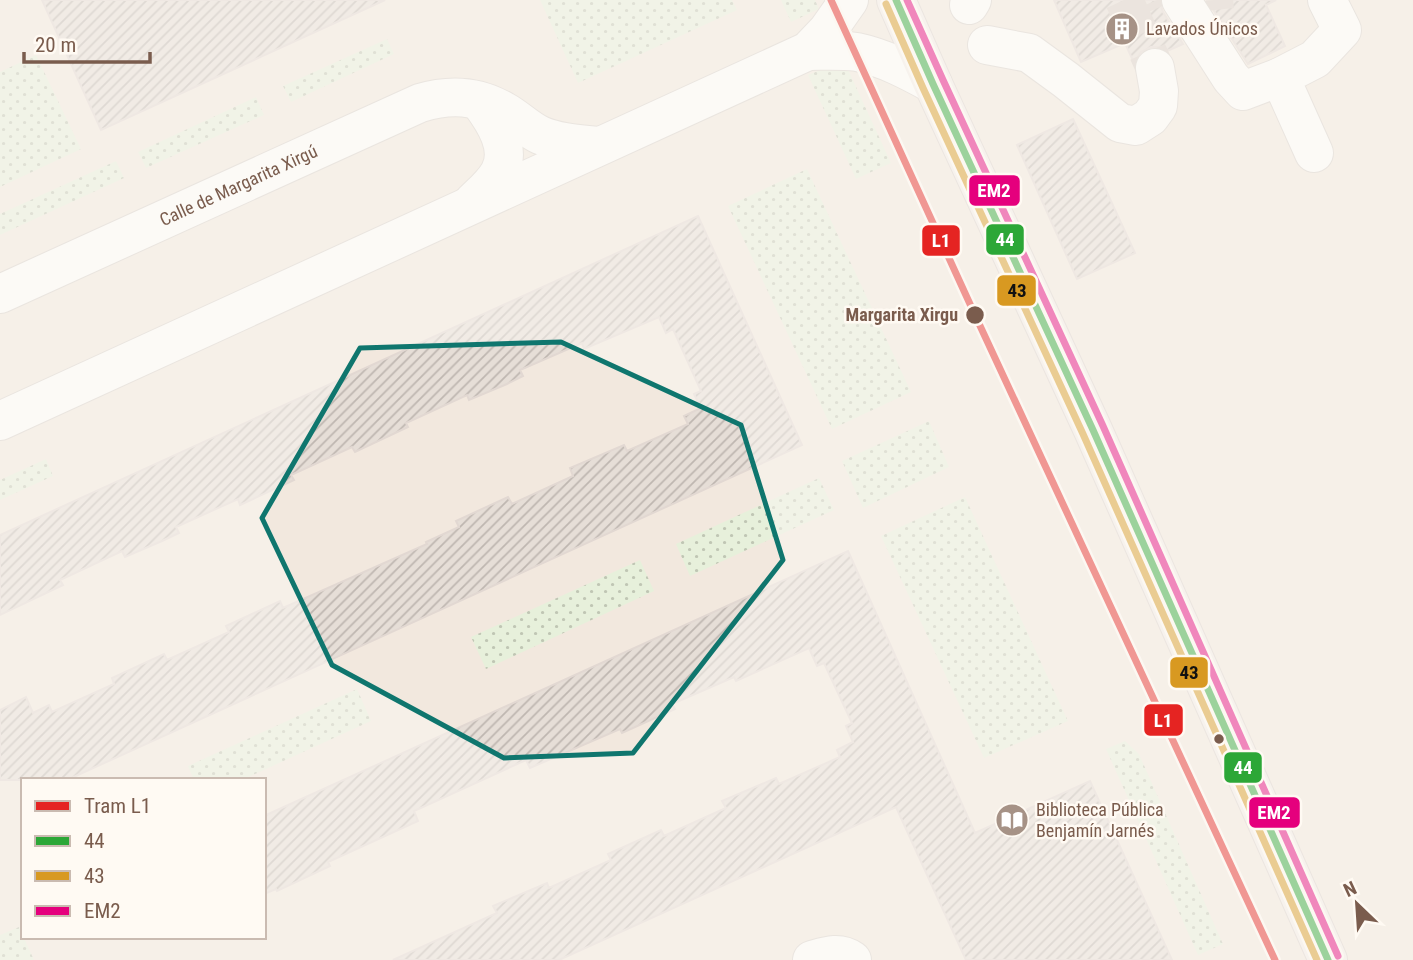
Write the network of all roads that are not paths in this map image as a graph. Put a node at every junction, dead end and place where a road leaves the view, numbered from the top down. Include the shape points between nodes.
1 (849, 0) edge
2 (896, 0) edge
3 (1326, 2) edge
4 (1189, 4) edge
5 (987, 45) dead end
6 (808, 51) junction
7 (1213, 51) junction
8 (1155, 68) tunnel mouth
9 (1280, 77) junction
10 (933, 84) junction
11 (480, 102) junction
12 (599, 146) junction
13 (1314, 153) dead end
14 (470, 206) junction
15 (0, 294) edge
16 (0, 421) edge
17 (812, 960) edge
18 (852, 960) edge
19 (1328, 960) edge

1 - 6 street
2 - 10 main road
3 - 9 street via 1342,30 1315,60
4 - 7 street
4 - 7 street
5 - 8 street via 1029,54 1120,123 1136,126 1158,106
6 - 10 street via 878,57
6 - 12 street
7 - 9 street via 1243,91
9 - 13 street
10 - 19 main road
11 - 12 street, Calle de Margarita Xirgú via 504,111 541,135
11 - 14 street via 503,144 503,163 499,174
11 - 15 street, Calle de Margarita Xirgú via 453,96 420,103
12 - 14 street
14 - 16 street
17 - 18 street via 831,954

